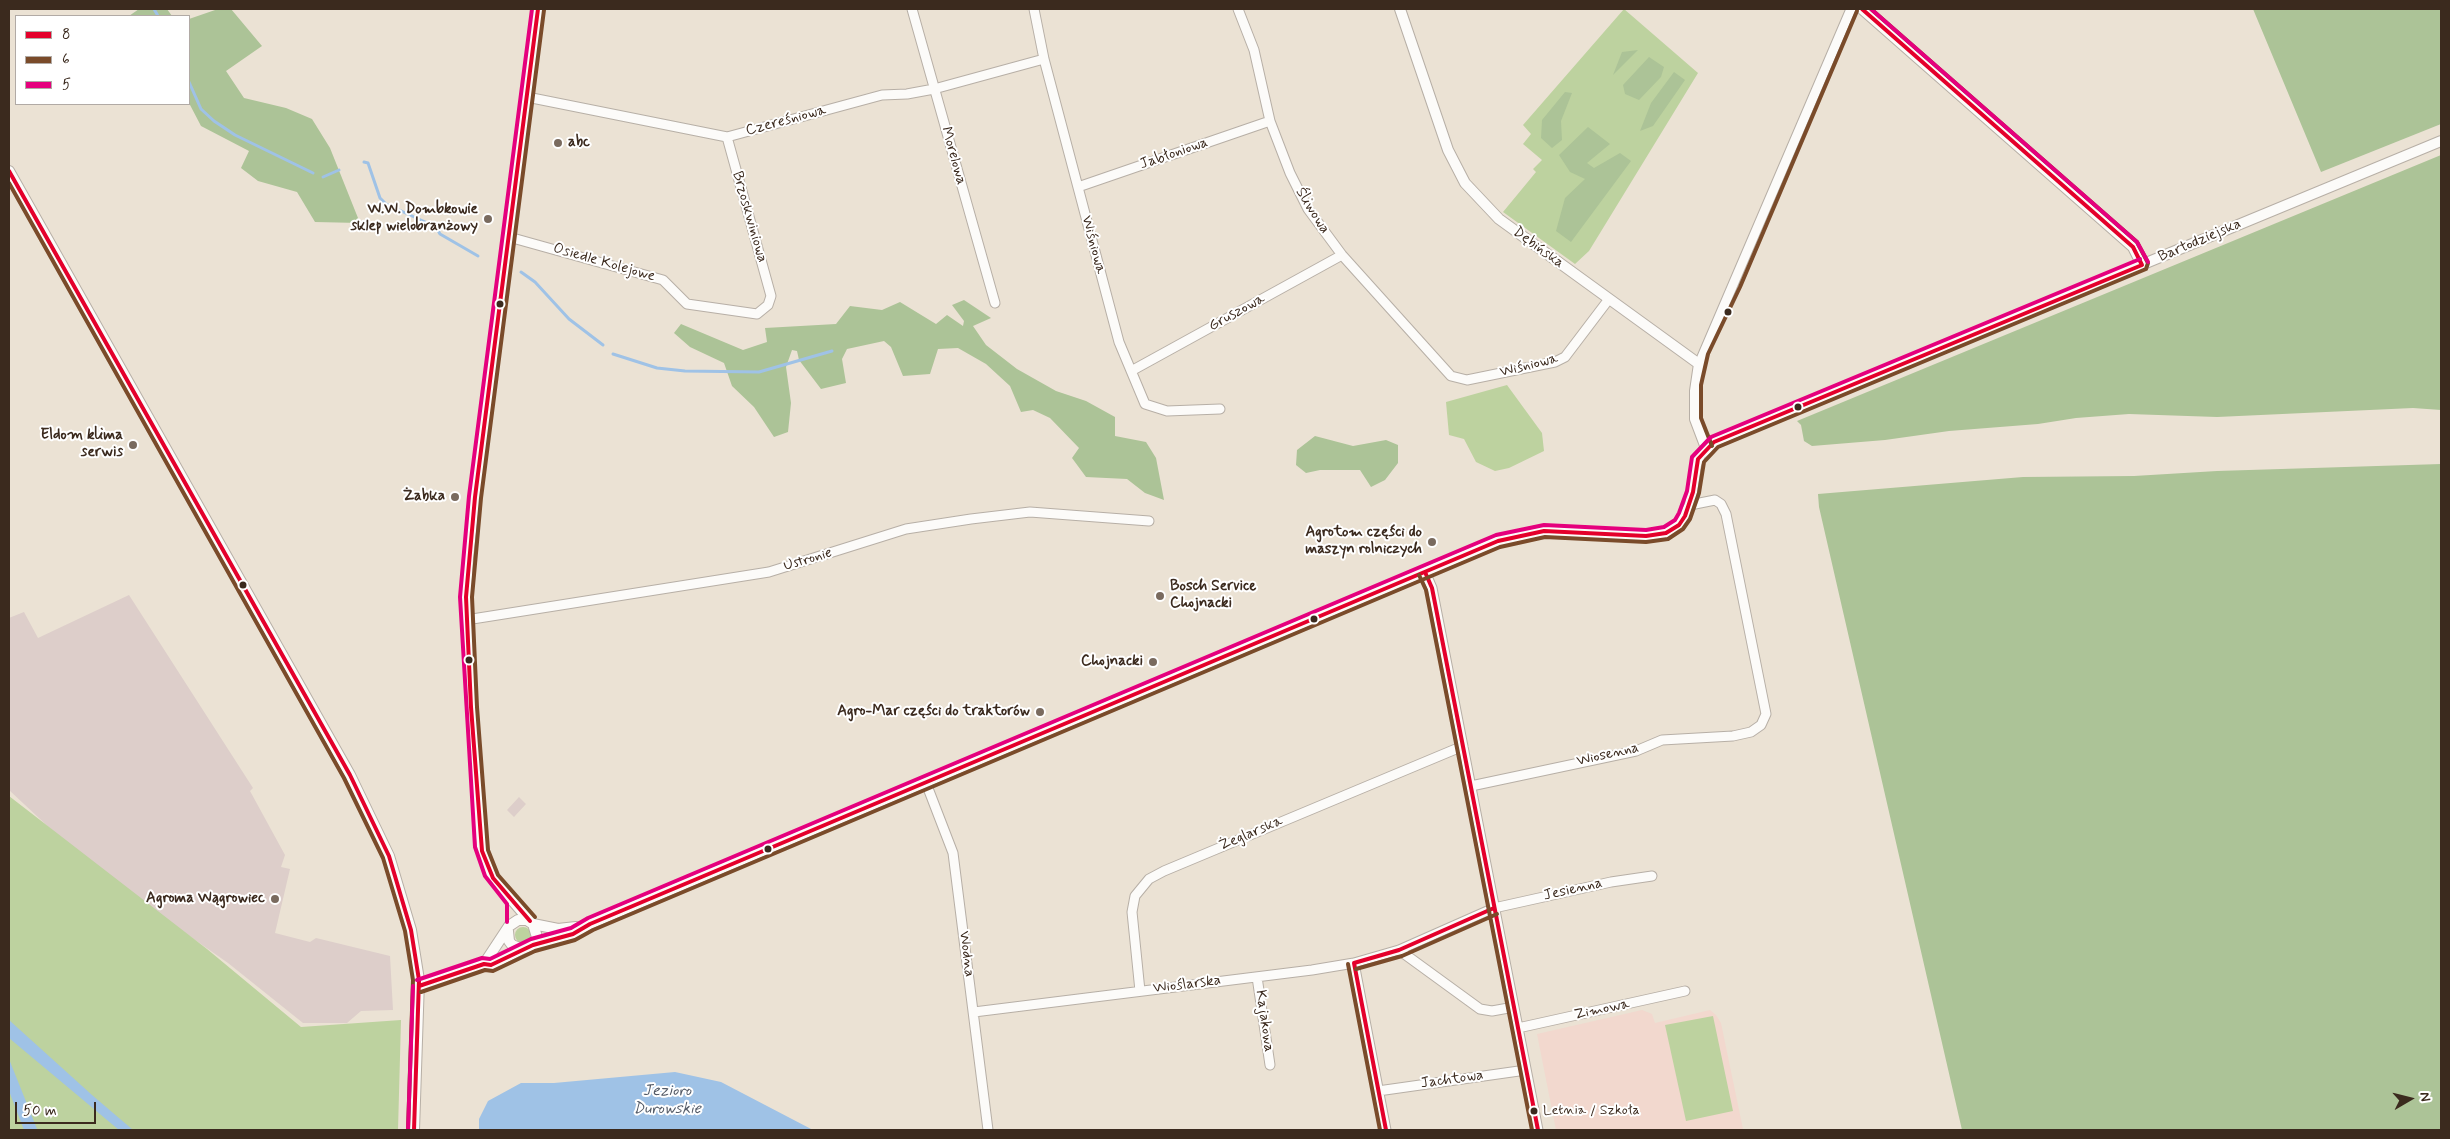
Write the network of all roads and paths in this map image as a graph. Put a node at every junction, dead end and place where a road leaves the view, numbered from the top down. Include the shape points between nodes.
1 (538, 9) edge
2 (912, 9) edge
3 (1034, 9) edge
4 (1238, 9) edge
5 (1400, 9) edge
6 (1851, 9) edge
7 (1862, 9) edge
8 (1044, 59) junction
9 (934, 89) junction
10 (527, 98) junction
11 (1270, 121) junction
12 (726, 137) junction
13 (2441, 141) edge
14 (9, 171) edge
15 (1078, 187) junction
16 (509, 236) junction
17 (1342, 255) junction
18 (2142, 265) junction
19 (771, 296) joint
20 (1609, 299) junction
21 (995, 303) dead end
22 (1699, 364) junction
23 (1133, 370) junction
24 (1451, 376) joint
25 (1220, 410) dead end
26 (1706, 448) junction
27 (1690, 505) junction
28 (1149, 521) dead end
29 (1425, 572) junction
30 (466, 620) junction
31 (1463, 746) junction
32 (926, 783) junction
33 (1471, 786) junction
34 (1652, 876) dead end
35 (513, 902) junction
36 (1494, 908) junction
37 (532, 923) junction
38 (590, 924) junction
39 (510, 927) junction
40 (533, 945) junction
41 (522, 949) junction
42 (1399, 950) junction
43 (1354, 963) junction
44 (484, 964) junction
45 (1258, 977) junction
46 (419, 986) junction
47 (1140, 991) junction
48 (1685, 991) dead end
49 (1514, 1007) junction
50 (974, 1012) junction
51 (1518, 1028) junction
52 (1270, 1065) dead end
53 (1526, 1070) junction
54 (1378, 1091) junction
55 (414, 1130) edge
56 (988, 1130) edge
57 (1386, 1130) edge
58 (1538, 1130) edge

1 - 10 street
2 - 9 street, Morelowa
3 - 8 street, Wiśniowa
4 - 11 street, Śliwowa via 1254,50
5 - 20 street, Dębińska via 1451,158 1465,184 1499,219
6 - 22 street
7 - 18 street via 2133,247
8 - 9 street, Czereśniowa
8 - 15 street, Wiśniowa
9 - 12 street, Czereśniowa via 882,95
9 - 21 street, Morelowa
10 - 12 street, Czereśniowa
10 - 16 street
11 - 15 street, Jabłoniowa
11 - 17 street, Śliwowa via 1308,209
12 - 19 street, Brzoskwiniowa
13 - 18 street, Bartodziejska
14 - 46 street via 372,816 407,912
15 - 23 street, Wiśniowa via 1119,342
16 - 19 street, Osiedle Kolejowe via 663,280 687,304 757,314 768,305
16 - 30 street via 468,558
17 - 23 street, Gruszowa
17 - 24 street, Śliwowa
18 - 26 street, Bartodziejska via 1723,438
20 - 22 street, Dębińska
20 - 24 street, Wiśniowa via 1565,357 1555,362 1467,380
22 - 26 street via 1694,419
23 - 25 street, Wiśniowa via 1146,404 1167,411
26 - 27 street via 1698,459
27 - 29 street via 1679,525 1661,535 1535,532 1498,541
27 - 33 street, Wiosenna via 1716,500 1726,514 1766,714 1761,725 1751,732 1662,740 1636,751
28 - 30 street, Ustronie via 1030,512 971,518 906,529 768,572
29 - 31 street via 1432,588
29 - 32 street
30 - 35 street via 481,846 490,873
31 - 33 street
31 - 47 street, Żeglarska via 1149,880 1136,896 1132,912
32 - 38 street
32 - 50 street, Wodna via 953,853
33 - 36 street
34 - 36 street, Jesienna
35 - 37 street
35 - 39 street
36 - 42 street, Wioślarska
36 - 49 street
37 - 38 street via 566,929
37 - 39 street via 523,919
37 - 40 street via 537,937
38 - 40 street via 573,934
39 - 41 street via 509,941
39 - 44 street
40 - 41 street
41 - 44 street via 499,962
42 - 43 street, Wioślarska
42 - 49 street via 1480,1009 1492,1011
43 - 45 street, Wioślarska
43 - 54 street
44 - 46 street
45 - 47 street, Wioślarska
45 - 52 street, Kajakowa
46 - 55 street
47 - 50 street, Wioślarska
48 - 51 street, Zimowa
49 - 51 street
50 - 56 street, Wodna
51 - 53 street
53 - 54 street, Jachtowa
53 - 58 street
54 - 57 street

